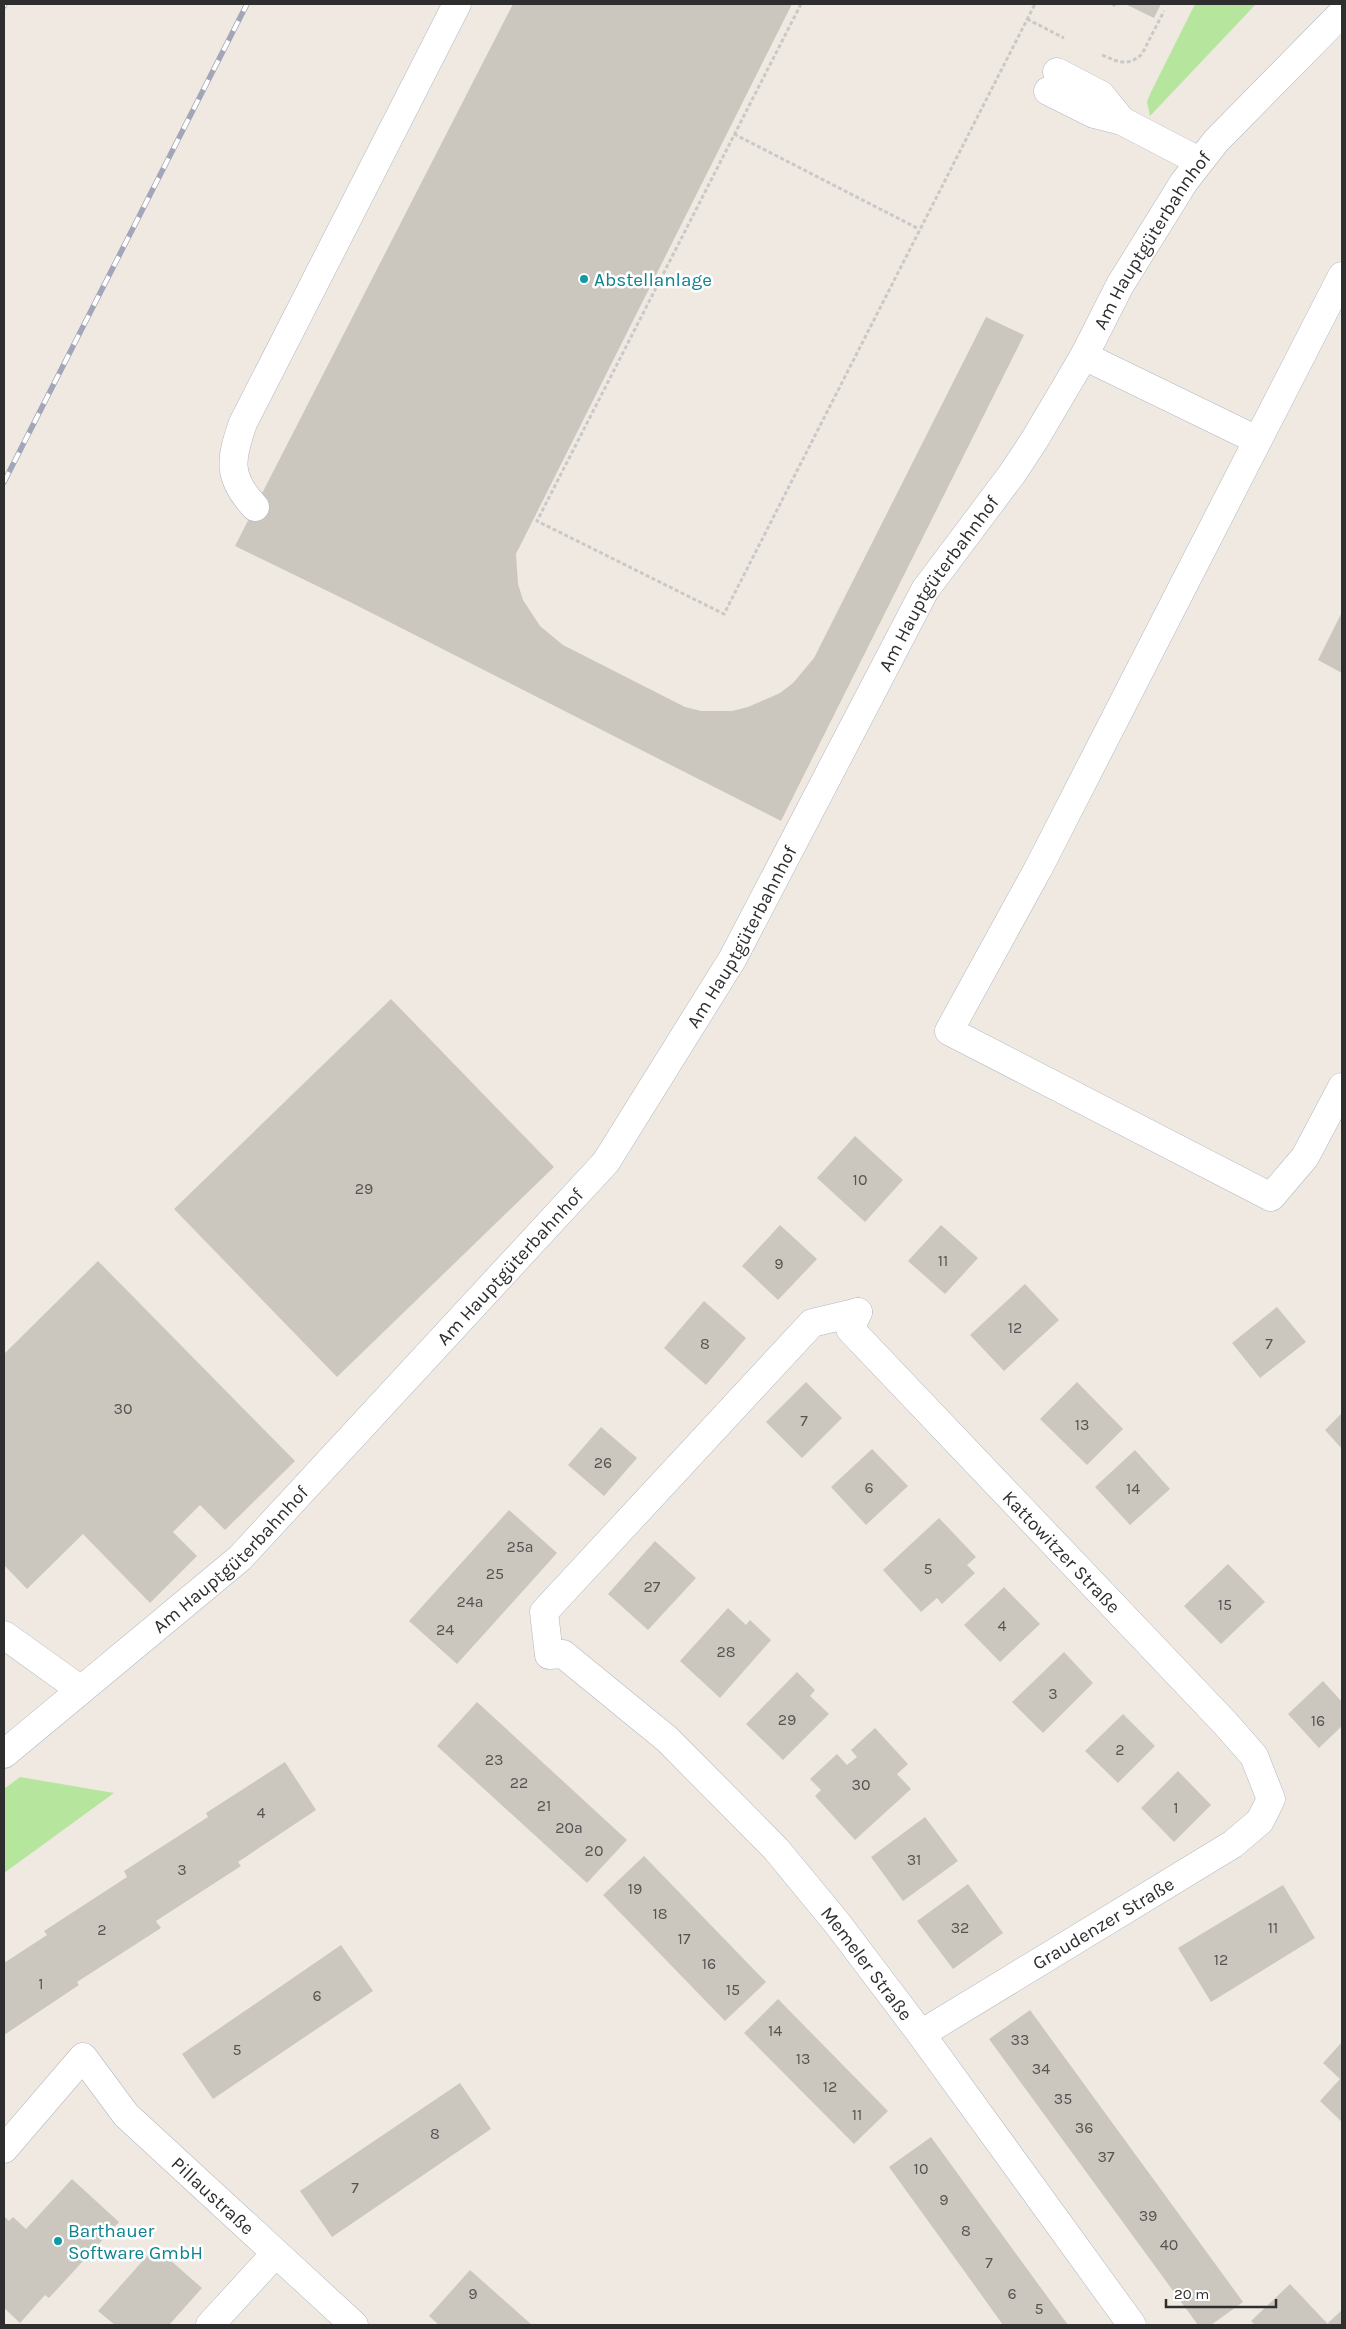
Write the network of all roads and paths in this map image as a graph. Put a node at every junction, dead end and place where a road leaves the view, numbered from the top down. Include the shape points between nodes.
1 (456, 4) edge
2 (801, 4) edge
3 (1035, 4) edge
4 (1112, 4) edge
5 (1118, 4) edge
6 (1164, 11) dead end
7 (1342, 14) edge
8 (1027, 18) junction
9 (1331, 32) edge
10 (1072, 43) dead end
11 (1097, 53) dead end
12 (1052, 82) dead end
13 (734, 134) junction
14 (1199, 161) junction
15 (920, 228) junction
16 (1342, 276) edge
17 (1084, 356) junction
18 (1257, 440) junction
19 (255, 507) dead end
20 (1342, 1087) edge
21 (4, 1635) edge
22 (549, 1655) joint
23 (81, 1690) junction
24 (4, 1754) edge
25 (1271, 1799) joint
26 (921, 2034) junction
27 (4, 2149) edge
28 (275, 2254) junction
29 (210, 2325) edge
30 (354, 2325) edge
31 (1132, 2325) edge

1 - 19 street via 243,423 235,445 232,470 242,492
2 - 13 path
3 - 8 path
4 - 5 path
6 - 11 path via 1137,59 1118,62
7 - 9 street, Am Hauptgüterbahnhof
8 - 10 path
8 - 15 path
9 - 14 street, Am Hauptgüterbahnhof
12 - 14 street via 1094,114 1122,121
13 - 15 path
13 - 15 path via 537,521 724,614
14 - 17 street, Am Hauptgüterbahnhof via 1120,285
16 - 18 street
17 - 18 street
17 - 23 street, Am Hauptgüterbahnhof via 1024,457 925,590 733,958 606,1162 240,1558
18 - 20 street via 1038,869 949,1031 1271,1197 1305,1157
21 - 23 street
22 - 25 street, Kattowitzer Straße via 544,1612 812,1323 858,1312 850,1330 1225,1723 1254,1756
22 - 26 street, Memeler Straße via 563,1654 667,1739 776,1849 838,1924
23 - 24 street, Am Hauptgüterbahnhof
25 - 26 street, Graudenzer Straße via 1260,1821 1233,1844
26 - 31 street, Memeler Straße
27 - 28 street, Pillaustraße via 83,2058 126,2115
28 - 29 street
28 - 30 street, Pillaustraße

